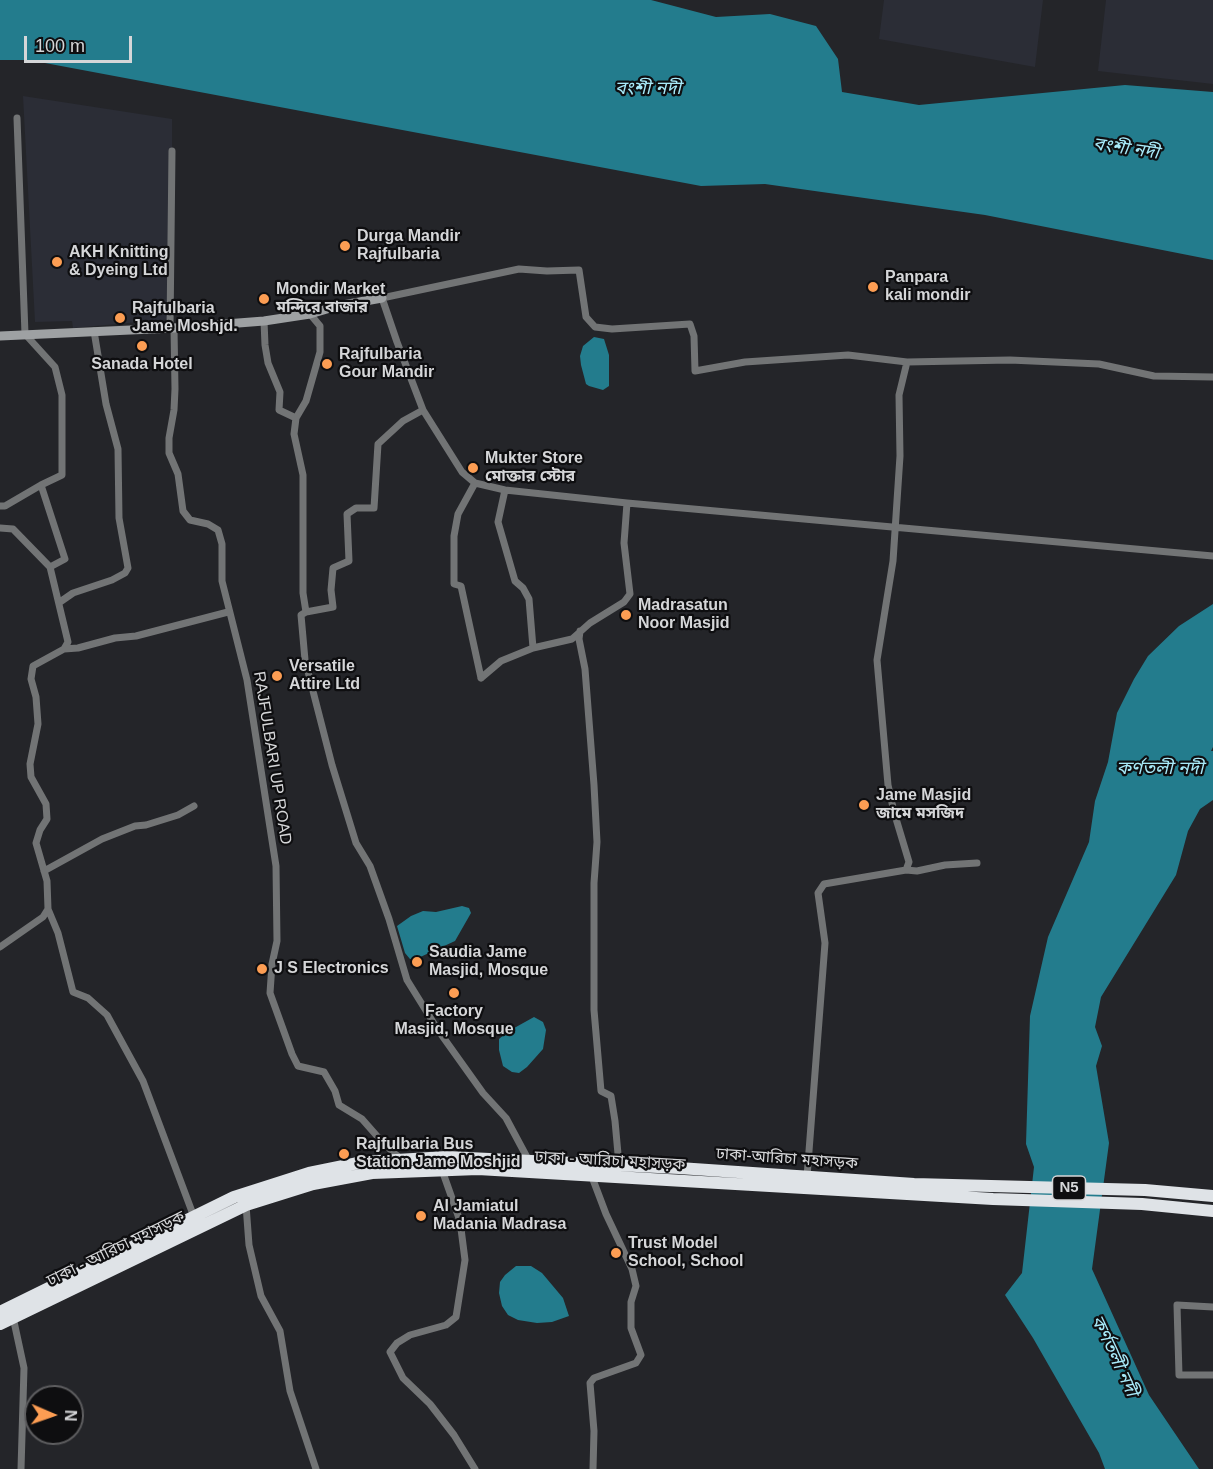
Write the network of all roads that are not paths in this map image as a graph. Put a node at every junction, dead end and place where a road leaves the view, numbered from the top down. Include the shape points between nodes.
1 (17, 118) dead end
2 (172, 151) dead end
3 (382, 298) junction
4 (310, 314) junction
5 (264, 321) junction
6 (172, 328) junction
7 (94, 331) junction
8 (25, 334) junction
9 (0, 336) edge
10 (907, 362) junction
11 (1213, 377) edge
12 (423, 410) junction
13 (296, 418) junction
14 (475, 483) junction
15 (41, 485) junction
16 (505, 490) junction
17 (627, 503) junction
18 (0, 506) edge
19 (895, 526) junction
20 (0, 528) edge
21 (1213, 556) edge
22 (50, 567) junction
23 (60, 603) junction
24 (228, 612) junction
25 (306, 612) junction
26 (580, 631) junction
27 (533, 648) junction
28 (64, 649) junction
29 (194, 806) dead end
30 (977, 863) dead end
31 (906, 870) junction
32 (44, 871) junction
33 (48, 909) junction
34 (0, 947) edge
35 (402, 1160) junction
36 (529, 1161) junction
37 (619, 1166) junction
38 (442, 1170) junction
39 (592, 1177) junction
40 (807, 1177) junction
41 (992, 1192) junction
42 (1213, 1196) edge
43 (246, 1204) junction
44 (1213, 1211) edge
45 (194, 1217) junction
46 (1213, 1307) edge
47 (0, 1311) edge
48 (13, 1317) junction
49 (0, 1324) edge
50 (1213, 1375) edge
51 (21, 1469) edge
52 (316, 1469) edge
53 (474, 1469) edge
54 (593, 1469) edge

1 - 8 street
2 - 6 street
3 - 4 street
3 - 10 street via 519,269 579,270 586,317 595,327 690,324 695,371 745,362 848,355
3 - 12 street
4 - 5 street
4 - 13 street via 320,326 320,352 306,401
5 - 6 street
5 - 13 street via 268,363 280,392 279,410
6 - 7 street
6 - 24 street, RAJFULBARI UP ROAD via 175,389 169,453 178,474 183,511 190,520 218,530
7 - 8 street
7 - 23 street via 118,449 119,518 128,568 112,580 73,593
8 - 9 street
8 - 15 street via 55,367 62,395 62,475
10 - 11 street via 1010,360 1099,364 1154,376
10 - 19 street via 899,395
12 - 14 street via 462,472
12 - 25 street via 403,421 378,444 374,508 356,508 347,514 349,561 333,568 333,607
13 - 25 street via 294,434 303,475
14 - 16 street
14 - 27 street via 458,514 453,536 454,584 461,586 481,678 501,661
15 - 18 street
15 - 22 street via 65,559
16 - 17 street
16 - 27 street via 498,522 515,581 529,599
17 - 19 street
17 - 26 street via 624,543 630,594
19 - 21 street
19 - 31 street via 877,660 888,785 909,862
20 - 22 street via 13,529
22 - 23 street
23 - 28 street via 68,642
24 - 28 street via 136,636
24 - 35 street, RAJFULBARI UP ROAD via 247,681 276,866 277,941 270,993 298,1066 324,1071 339,1105 362,1119
25 - 36 street via 300,618 305,660 332,765 356,843 370,866 389,919 407,980 483,1093 506,1118
26 - 27 street via 572,639
26 - 37 street via 597,842 594,1010 601,1091 610,1096
28 - 32 street via 33,666 31,679 38,724 30,764 31,777 46,804 47,819 36,843
29 - 32 street via 178,815 102,839
30 - 31 street
31 - 40 street via 824,884 818,893 825,943
32 - 33 street
33 - 34 street via 43,917
33 - 45 street via 73,992 88,998 107,1015 143,1081
35 - 36 highway, ঢাকা-আরিচা মহাসড়ক / N5 via 447,1157
35 - 45 highway, ঢাকা-আরিচা মহাসড়ক / N5 via 363,1162 309,1173 234,1197
36 - 37 highway, ঢাকা-আরিচা মহাসড়ক / N5
37 - 40 highway, ঢাকা-আরিচা মহাসড়ক / N5
38 - 39 highway, ঢাকা - আরিচা মহাসড়ক / N5
38 - 43 highway, ঢাকা - আরিচা মহাসড়ক / N5 via 372,1173 313,1184
38 - 53 street via 460,1221 465,1260 456,1317 446,1325 410,1335 390,1352 403,1378 430,1404
39 - 41 highway, ঢাকা - আরিচা মহাসড়ক / N5
39 - 54 street via 632,1269 636,1286 631,1302 631,1328 641,1355 636,1363 590,1383
40 - 41 highway, ঢাকা-আরিচা মহাসড়ক / N5
41 - 42 highway, N5 via 1145,1190
41 - 44 highway, ঢাকা - আরিচা মহাসড়ক / N5
43 - 48 highway, ঢাকা - আরিচা মহাসড়ক / N5
43 - 52 street via 249,1245 261,1296 280,1330 290,1391
45 - 47 highway, ঢাকা-আরিচা মহাসড়ক / N5
46 - 50 street via 1177,1305 1179,1375
48 - 49 highway, ঢাকা - আরিচা মহাসড়ক / N5
48 - 51 street via 24,1368

